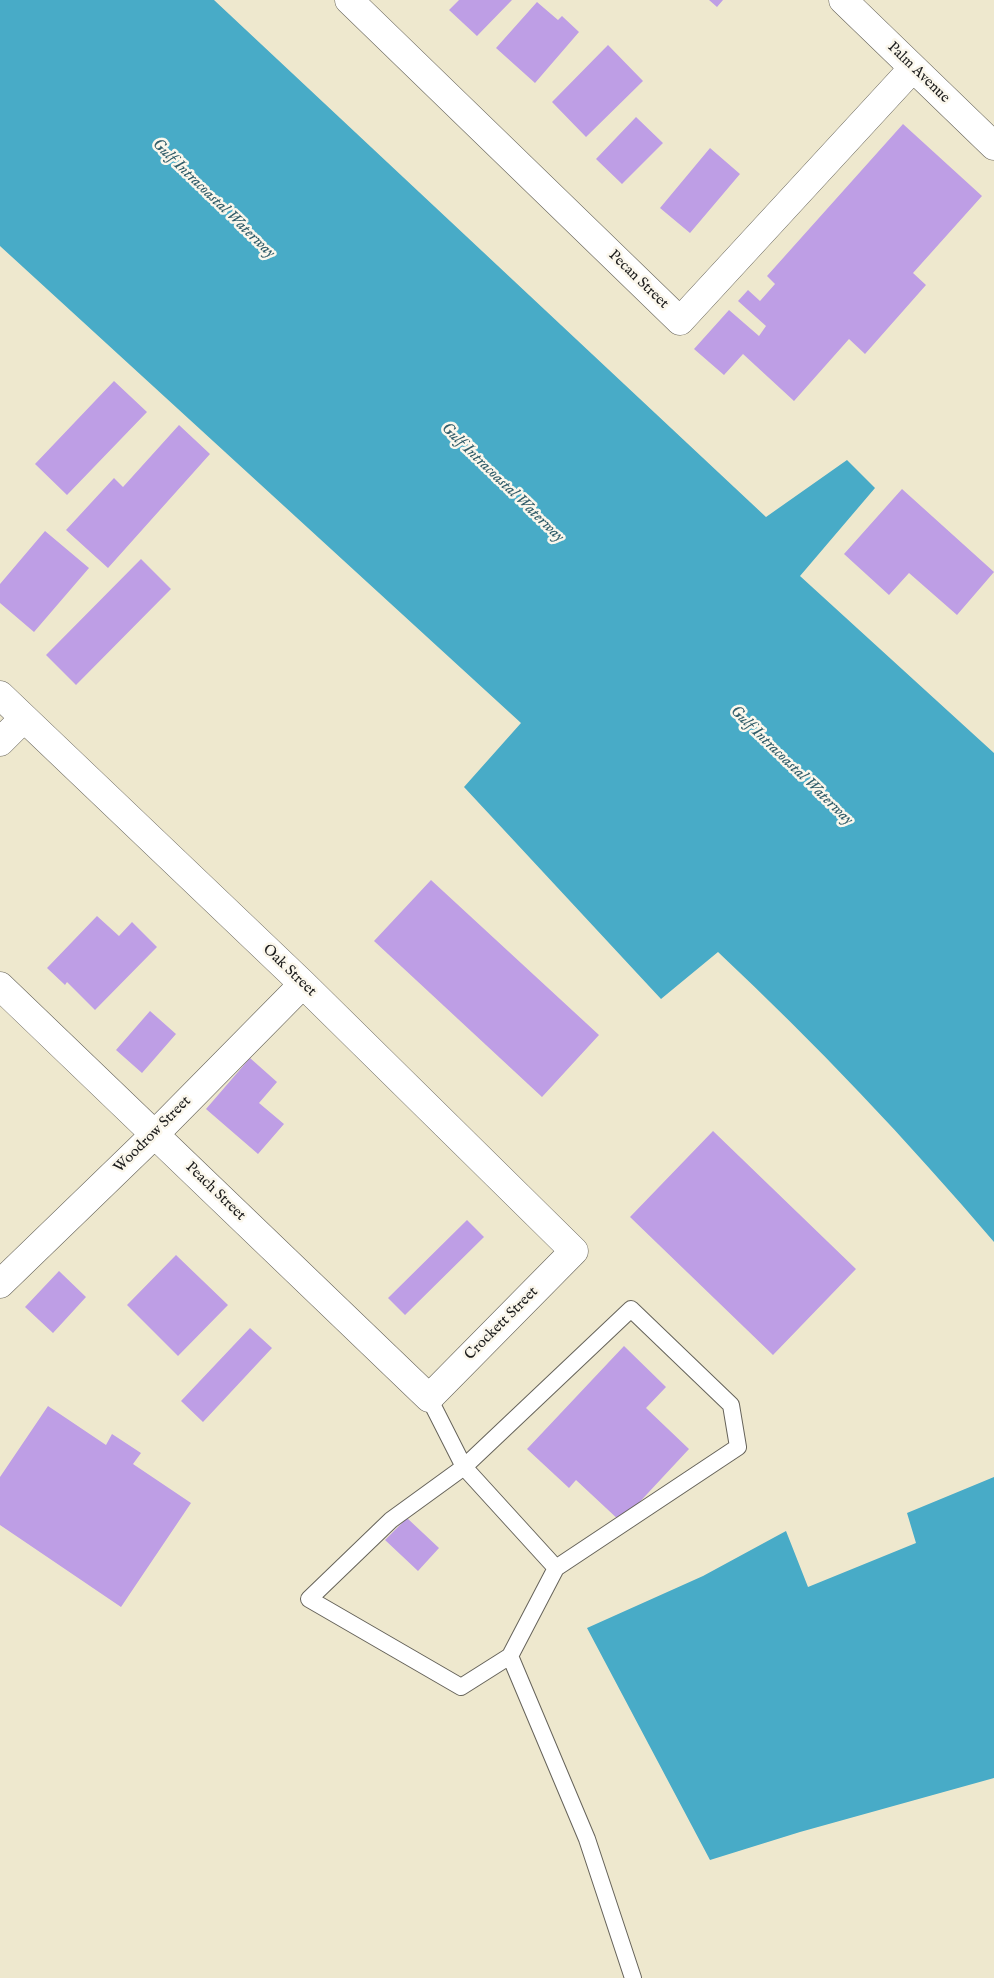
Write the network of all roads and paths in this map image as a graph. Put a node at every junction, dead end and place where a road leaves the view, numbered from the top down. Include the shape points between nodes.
1 (349, 0) edge
2 (843, 0) edge
3 (912, 68) junction
4 (994, 146) edge
5 (0, 695) edge
6 (24, 718) junction
7 (0, 742) edge
8 (303, 984) junction
9 (0, 986) edge
10 (155, 1134) junction
11 (574, 1251) joint
12 (0, 1284) edge
13 (429, 1398) junction
14 (464, 1467) junction
15 (556, 1568) junction
16 (510, 1656) junction
17 (633, 1978) edge

1 - 3 street, Pecan Street via 680,321
2 - 3 street, Palm Avenue
3 - 4 street, Palm Avenue
5 - 6 street, Oak Street
6 - 7 street
6 - 8 street, Oak Street
8 - 10 street, Woodrow Street
8 - 11 street, Oak Street
9 - 10 street, Peach Street
10 - 12 street, Woodrow Street
10 - 13 street, Peach Street
11 - 13 street, Crockett Street
13 - 14 lane
14 - 15 lane
14 - 15 lane via 631,1309 731,1405 738,1447
14 - 16 lane via 391,1520 310,1599 461,1687
15 - 16 lane
16 - 17 lane via 587,1839

